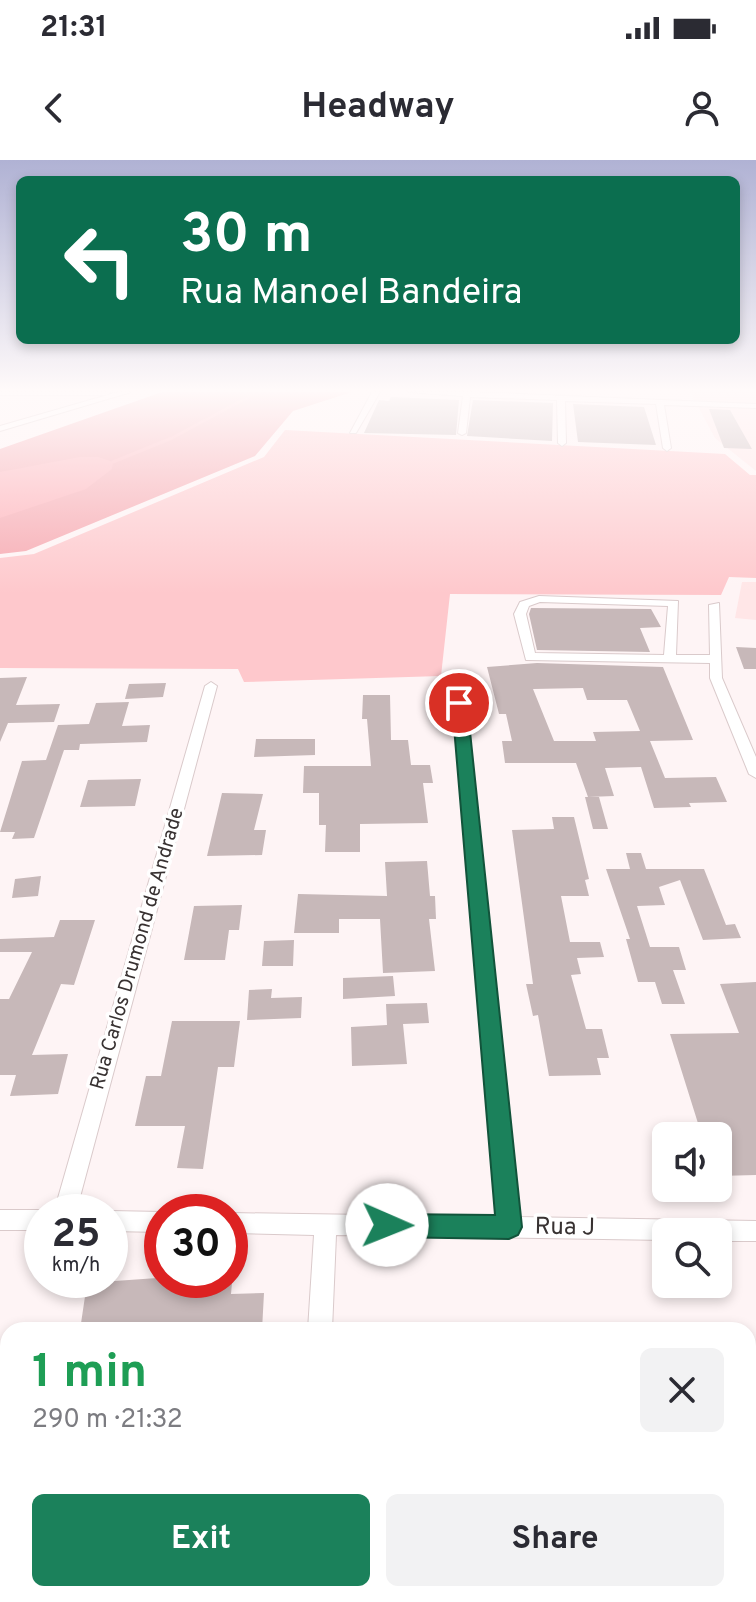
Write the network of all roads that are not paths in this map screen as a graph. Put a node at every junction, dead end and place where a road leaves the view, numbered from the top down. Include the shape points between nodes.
1 (715, 605) dead end
2 (670, 659) junction
3 (715, 659) junction
4 (211, 686) dead end
5 (459, 703) dead end
6 (756, 774) edge
7 (70, 1194) edge
8 (0, 1220) edge
9 (24, 1220) edge
10 (248, 1223) edge
11 (326, 1225) junction
12 (509, 1227) junction
13 (756, 1231) edge
14 (320, 1322) edge

1 - 3 street
2 - 2 street via 530,657 520,614 524,604 539,599 674,603
2 - 3 street
3 - 6 street via 716,678
4 - 7 street, Rua Carlos Drumond de Andrade
5 - 12 street
8 - 9 street
10 - 11 street, Rua J
11 - 12 street, Rua J
11 - 14 street
12 - 13 street, Rua J

